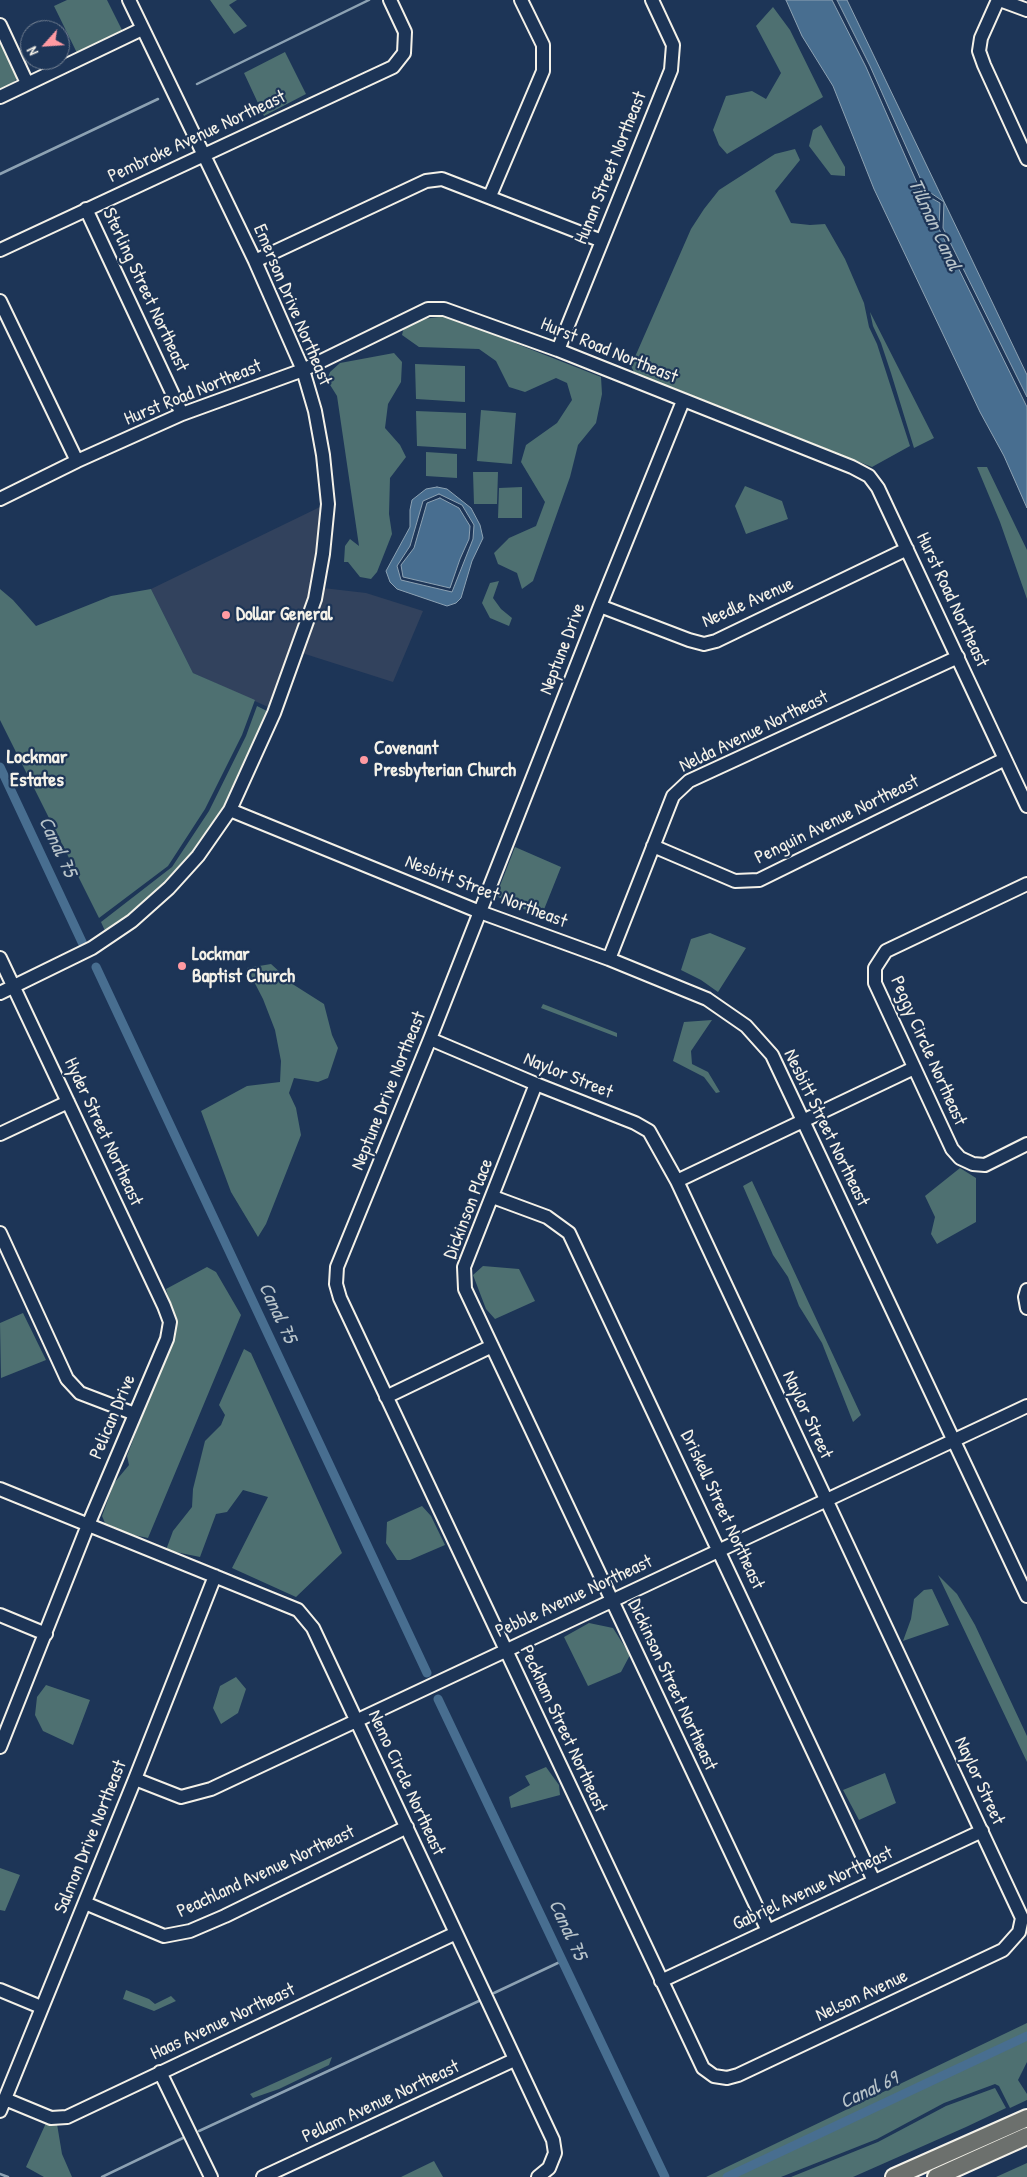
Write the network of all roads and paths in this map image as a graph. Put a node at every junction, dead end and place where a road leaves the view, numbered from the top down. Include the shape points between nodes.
1 (129, 0) edge
2 (390, 0) edge
3 (521, 0) edge
4 (652, 0) edge
5 (999, 0) edge
6 (1027, 10) edge
7 (0, 25) edge
8 (142, 29) junction
9 (28, 83) junction
10 (0, 97) edge
11 (204, 156) junction
12 (1027, 159) edge
13 (490, 196) junction
14 (86, 209) junction
15 (602, 241) junction
16 (0, 250) edge
17 (255, 261) junction
18 (0, 301) edge
19 (558, 350) junction
20 (303, 370) junction
21 (683, 401) junction
22 (182, 414) junction
23 (77, 461) junction
24 (0, 499) edge
25 (907, 549) junction
26 (600, 606) junction
27 (958, 657) junction
28 (1005, 759) junction
29 (1027, 806) edge
30 (230, 810) junction
31 (653, 846) junction
32 (1027, 884) edge
33 (480, 912) junction
34 (0, 958) edge
35 (609, 959) junction
36 (13, 987) junction
37 (0, 993) edge
38 (430, 1039) junction
39 (914, 1068) junction
40 (536, 1084) junction
41 (68, 1102) junction
42 (803, 1120) junction
43 (0, 1134) edge
44 (1027, 1144) edge
45 (677, 1181) junction
46 (493, 1197) junction
47 (0, 1233) edge
48 (336, 1284) joint
49 (1027, 1290) edge
50 (1027, 1308) edge
51 (170, 1322) joint
52 (492, 1346) junction
53 (386, 1396) junction
54 (1027, 1406) edge
55 (135, 1414) junction
56 (954, 1440) junction
57 (0, 1489) edge
58 (826, 1500) junction
59 (88, 1525) junction
60 (720, 1550) junction
61 (214, 1576) junction
62 (1027, 1596) edge
63 (612, 1600) junction
64 (0, 1615) edge
65 (46, 1634) junction
66 (505, 1650) junction
67 (356, 1721) junction
68 (0, 1747) edge
69 (135, 1779) junction
70 (407, 1827) junction
71 (982, 1831) junction
72 (874, 1881) junction
73 (84, 1903) junction
74 (768, 1931) junction
75 (1019, 1932) joint
76 (456, 1933) junction
77 (661, 1981) junction
78 (0, 1990) edge
79 (41, 2007) junction
80 (514, 2060) junction
81 (160, 2072) junction
82 (714, 2076) joint
83 (5, 2099) junction
84 (0, 2111) edge
85 (1027, 2118) edge
86 (1027, 2136) edge
87 (211, 2177) edge
88 (263, 2177) edge
89 (538, 2177) edge
90 (894, 2177) edge
91 (936, 2177) edge

1 - 8 street, Emerson Drive Northeast
2 - 11 street, Pembroke Avenue Northeast via 405,32 404,53 393,67
3 - 13 street via 543,45 543,71
4 - 15 street, Hunan Street Northeast via 673,45 671,70
5 - 6 street
5 - 12 street via 981,38 979,51
7 - 9 street
8 - 9 street
8 - 11 street, Emerson Drive Northeast
9 - 10 street
11 - 14 street, Pembroke Avenue Northeast
11 - 17 street, Emerson Drive Northeast
13 - 15 street
13 - 17 street via 442,180 426,181
14 - 16 street, Pembroke Avenue Northeast
14 - 22 street, Sterling Street Northeast
15 - 19 street, Hunan Street Northeast
17 - 20 street, Emerson Drive Northeast
18 - 23 street
19 - 20 street, Hurst Road Northeast via 444,309 428,309
19 - 21 street, Hurst Road Northeast
20 - 22 street, Hurst Road Northeast
20 - 30 street, Emerson Drive Northeast via 323,455 328,504 323,554 315,599 277,706
21 - 25 street, Hurst Road Northeast via 869,476
21 - 26 street, Neptune Drive
22 - 23 street, Hurst Road Northeast
23 - 24 street, Hurst Road Northeast
25 - 26 street, Needle Avenue via 704,644
25 - 27 street, Hurst Road Northeast
26 - 33 street, Neptune Drive
27 - 28 street, Hurst Road Northeast
27 - 31 street, Nelda Avenue Northeast via 689,781 673,796
28 - 29 street, Hurst Road Northeast
28 - 31 street, Penguin Avenue Northeast via 759,880 736,881
30 - 33 street, Nesbitt Street Northeast
30 - 36 street, Emerson Drive Northeast via 198,856 132,921 92,948
31 - 35 street, Nelda Avenue Northeast
32 - 39 street, Peggy Circle Northeast via 886,951 874,968 875,984
33 - 35 street, Nesbitt Street Northeast
33 - 38 street, Neptune Drive Northeast
34 - 36 street, Hyder Street Northeast
35 - 42 street, Nesbitt Street Northeast via 707,999 746,1026 772,1055
36 - 37 street, Emerson Drive Northeast
36 - 41 street, Hyder Street Northeast
38 - 40 street, Naylor Street
38 - 48 street, Neptune Drive Northeast via 337,1267
39 - 42 street
39 - 44 street, Peggy Circle Northeast via 952,1149 960,1158 984,1165
40 - 45 street, Naylor Street via 649,1130
40 - 46 street, Dickinson Place
41 - 43 street
41 - 51 street, Hyder Street Northeast
42 - 45 street
42 - 56 street, Nesbitt Street Northeast
45 - 58 street, Naylor Street
46 - 52 street, Dickinson Place via 464,1267 465,1289
46 - 60 street, Driskell Street Northeast via 547,1217 569,1233
47 - 55 street via 67,1379 80,1393
48 - 53 street, Peckham Street Northeast
49 - 50 street
51 - 55 street, Pelican Drive via 167,1339
52 - 53 street
52 - 63 street, Dickinson Street Northeast
53 - 66 street, Peckham Street Northeast
54 - 56 street, Pebble Avenue Northeast
55 - 59 street, Pelican Drive
56 - 58 street, Pebble Avenue Northeast
56 - 62 street, Nesbitt Street Northeast
57 - 59 street, Nemo Circle Northeast
58 - 60 street, Pebble Avenue Northeast
58 - 71 street, Naylor Street
59 - 61 street, Nemo Circle Northeast
59 - 65 street, Pelican Drive
60 - 63 street, Pebble Avenue Northeast
60 - 72 street, Driskell Street Northeast
61 - 67 street, Nemo Circle Northeast via 298,1610 313,1628
61 - 69 street, Salmon Drive Northeast
63 - 66 street, Pebble Avenue Northeast
63 - 74 street, Dickinson Street Northeast
64 - 65 street
65 - 68 street, Pelican Drive
66 - 67 street, Pebble Avenue Northeast
66 - 77 street, Peckham Street Northeast
67 - 69 street, Pebble Avenue Northeast via 199,1793 181,1797
67 - 70 street, Nemo Circle Northeast
69 - 73 street, Salmon Drive Northeast
70 - 73 street, Peachland Avenue Northeast via 190,1931 164,1936
70 - 76 street, Nemo Circle Northeast
71 - 72 street, Gabriel Avenue Northeast
71 - 75 street, Naylor Street via 1022,1918
72 - 74 street, Gabriel Avenue Northeast
73 - 79 street, Salmon Drive Northeast
74 - 77 street, Gabriel Avenue Northeast
75 - 82 street, Nelson Avenue via 1004,1950 738,2075 727,2078
76 - 80 street, Nemo Circle Northeast
76 - 81 street, Haas Avenue Northeast
77 - 82 street, Peckham Street Northeast via 703,2068
78 - 79 street
79 - 83 street, Salmon Drive Northeast
80 - 88 street, Pellam Avenue Northeast
80 - 89 street, Nemo Circle Northeast via 553,2140 555,2153 549,2168
81 - 83 street, Haas Avenue Northeast via 67,2117 51,2118
81 - 87 street
83 - 84 street, Salmon Drive Northeast
85 - 90 main road
86 - 91 main road

